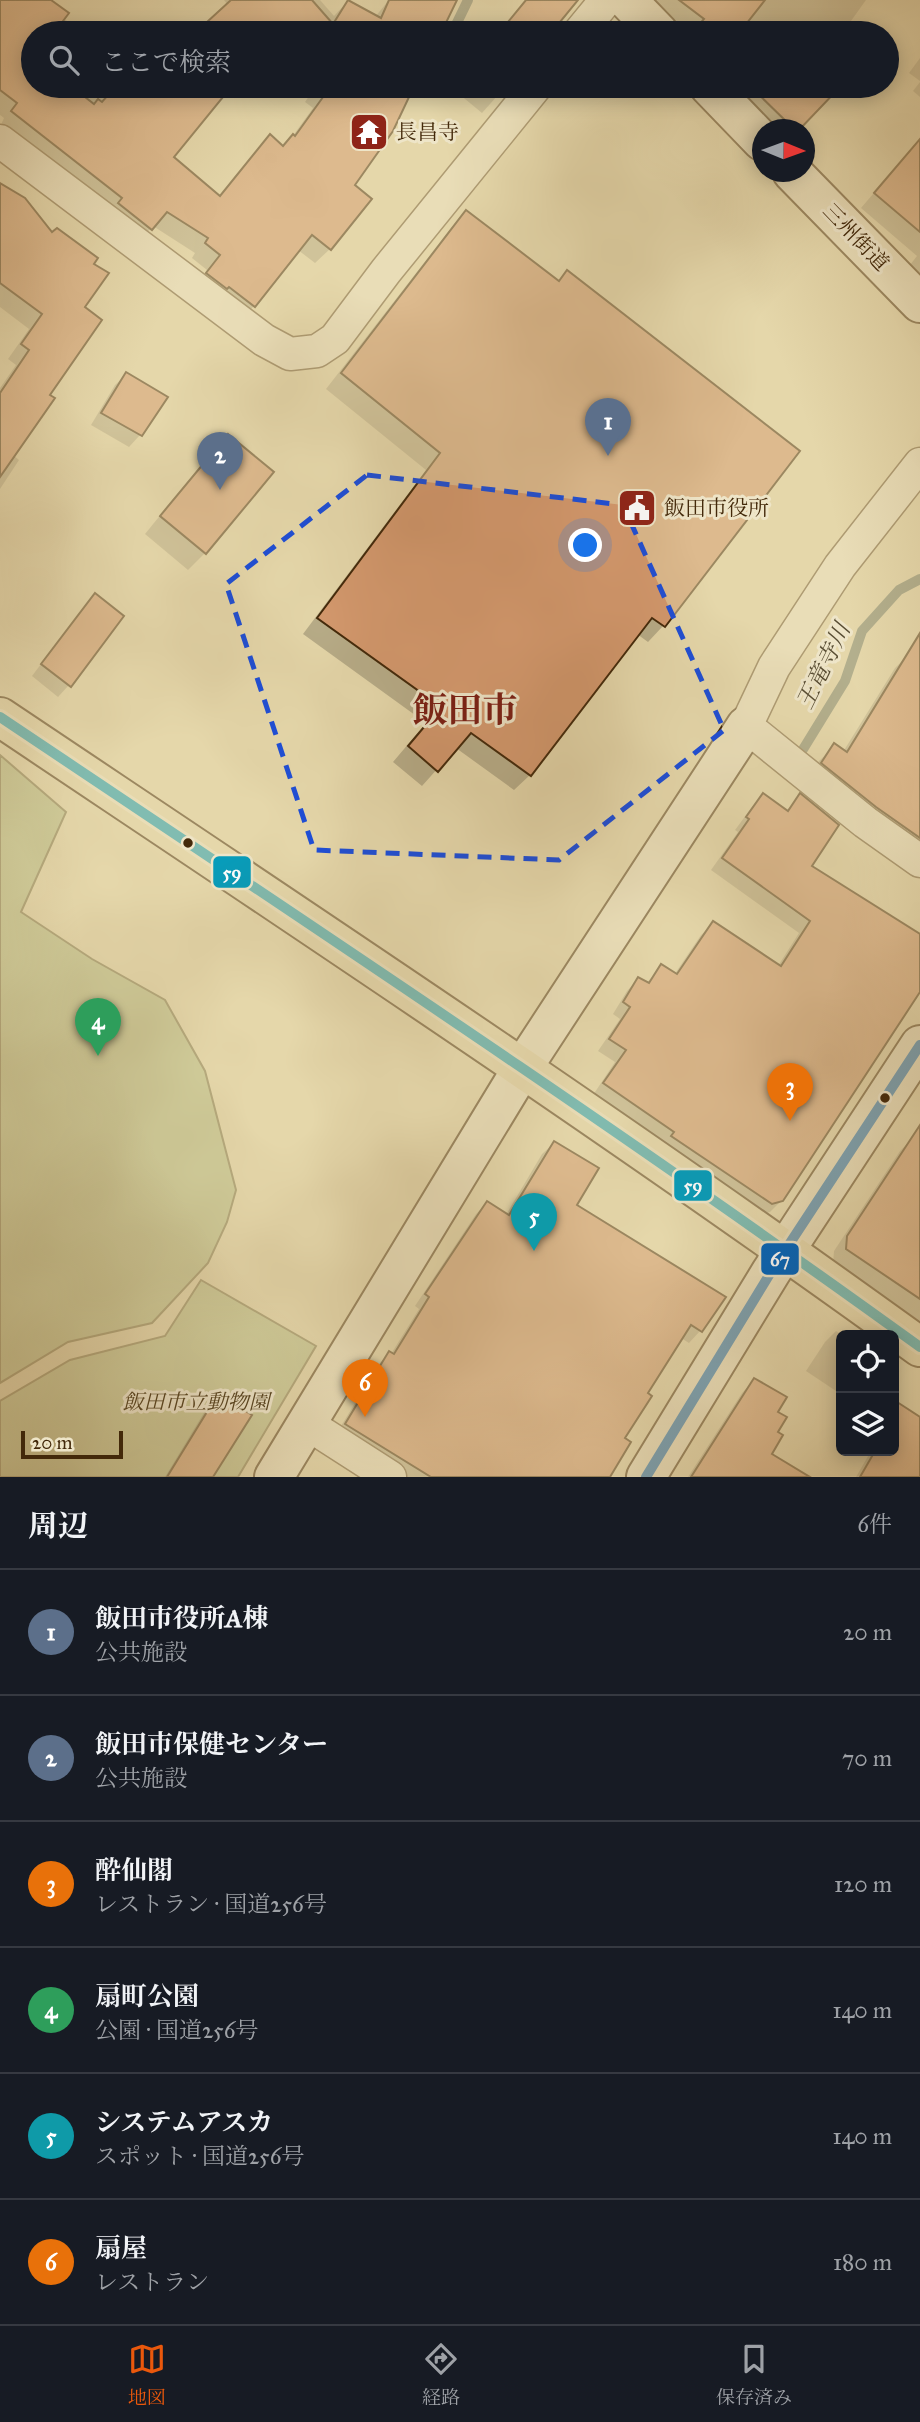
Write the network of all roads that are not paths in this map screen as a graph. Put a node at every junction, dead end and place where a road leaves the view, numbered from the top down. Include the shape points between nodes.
1 (606, 0) edge
2 (627, 0) edge
3 (589, 21) edge
4 (647, 21) edge
5 (526, 98) edge
6 (721, 98) edge
7 (752, 131) edge
8 (0, 141) edge
9 (802, 182) edge
10 (920, 303) edge
11 (920, 464) edge
12 (0, 717) edge
13 (746, 726) junction
14 (920, 861) edge
15 (920, 1045) edge
16 (523, 1067) junction
17 (785, 1249) junction
18 (920, 1347) edge
19 (306, 1423) junction
20 (274, 1477) edge
21 (390, 1477) edge
22 (646, 1477) edge

1 - 3 street
2 - 4 street
5 - 8 street via 335,339 317,351 290,354 264,340
6 - 7 street
9 - 10 street, 三州街道
11 - 13 street via 840,566 774,667
12 - 16 highway
13 - 14 street
13 - 16 street
15 - 17 street
16 - 17 highway
16 - 19 street
17 - 18 highway
17 - 22 street
19 - 20 street
19 - 21 street

